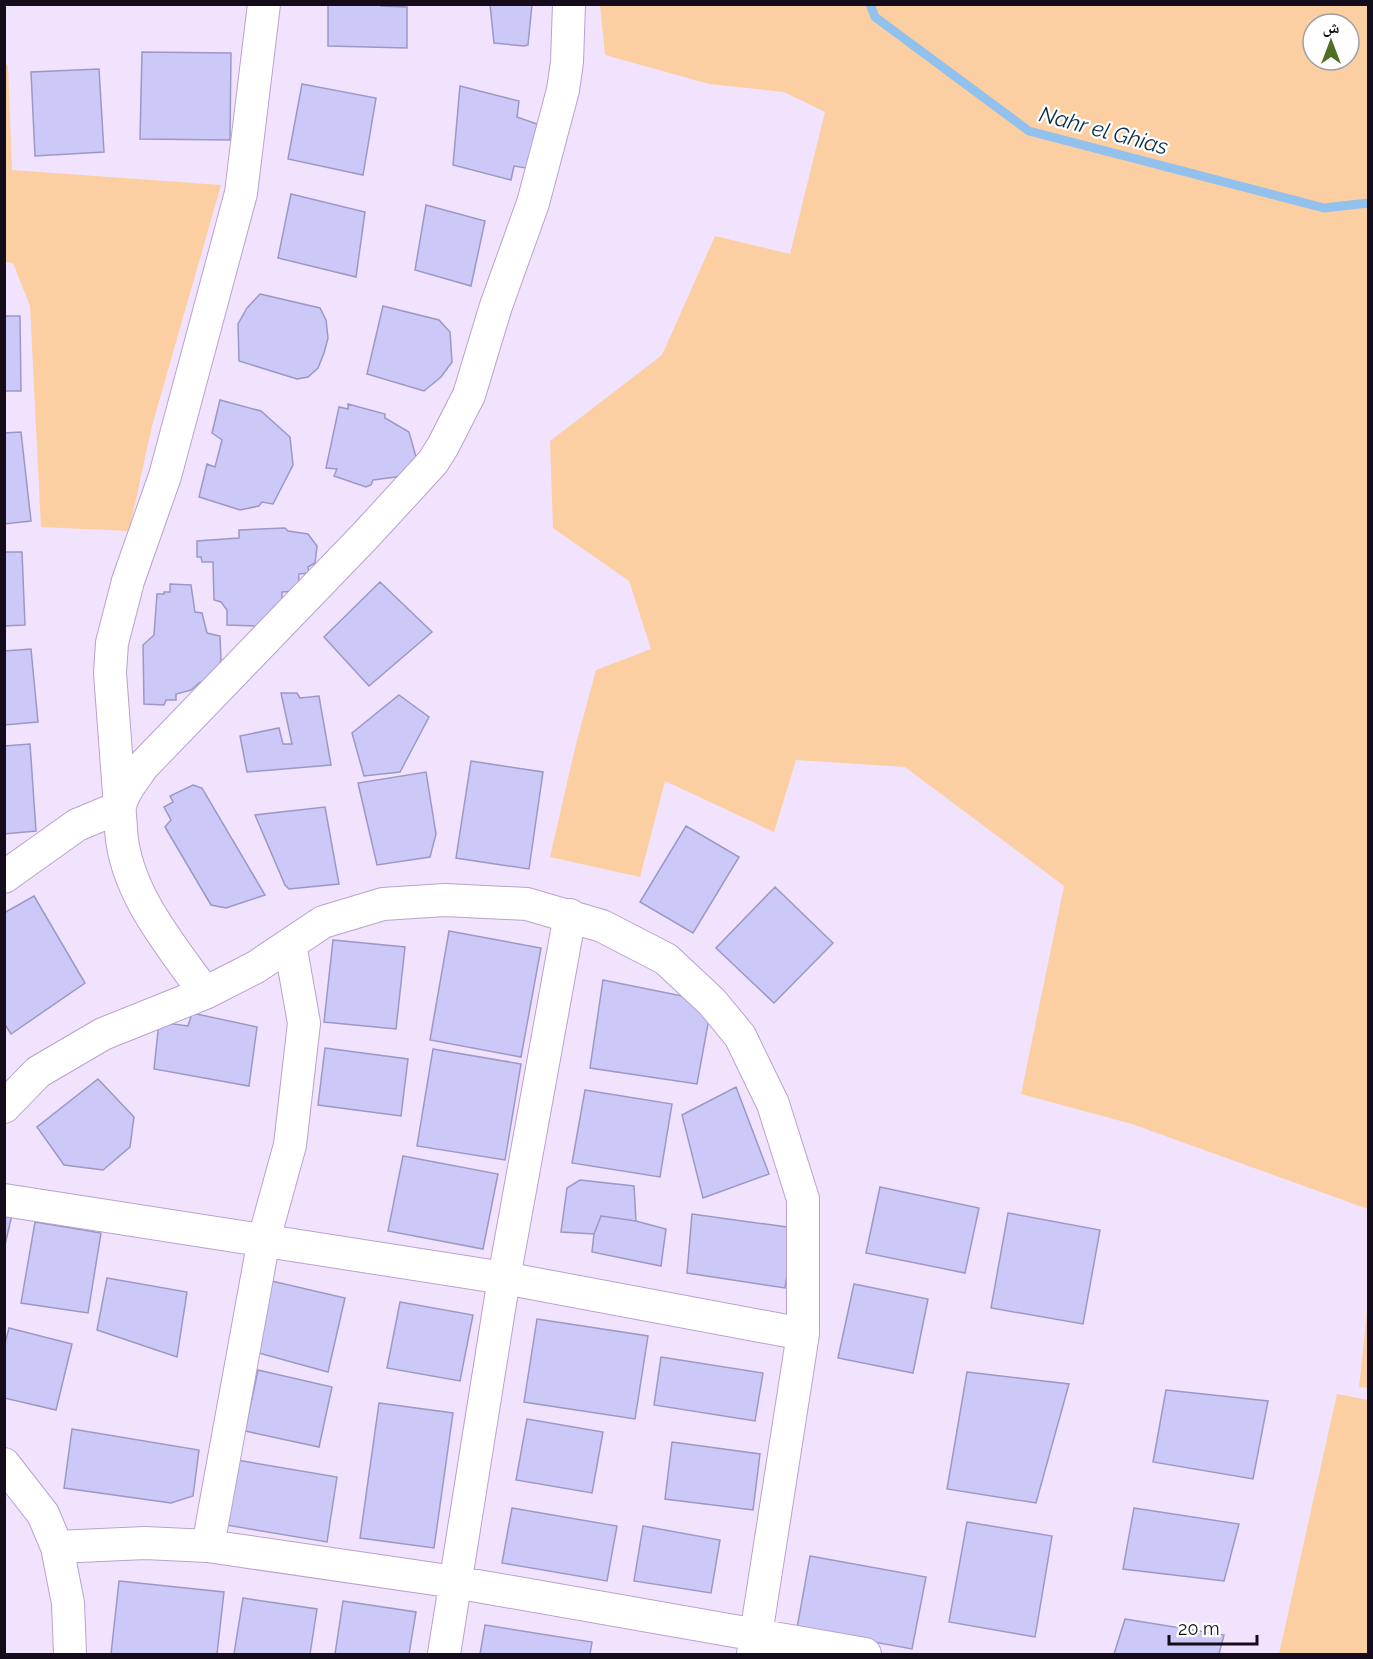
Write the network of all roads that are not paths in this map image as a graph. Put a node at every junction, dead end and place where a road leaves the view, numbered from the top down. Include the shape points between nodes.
1 (264, 4) edge
2 (569, 4) edge
3 (120, 807) junction
4 (4, 877) edge
5 (570, 915) junction
6 (290, 944) junction
7 (205, 993) junction
8 (4, 1107) edge
9 (4, 1200) edge
10 (264, 1239) junction
11 (504, 1278) junction
12 (803, 1334) junction
13 (4, 1464) edge
14 (208, 1546) junction
15 (57, 1547) junction
16 (455, 1582) junction
17 (755, 1645) edge
18 (70, 1654) edge
19 (444, 1654) edge
20 (865, 1654) edge

1 - 3 street via 242,193 165,476 128,581 112,643 110,685
2 - 3 street via 562,90 533,202 469,395 443,446 365,536 143,766 126,790
3 - 4 street via 76,825
3 - 7 street via 122,850 138,892
5 - 6 street via 527,903 445,900 383,904 323,922
5 - 11 street
5 - 12 street via 602,926 666,959 712,1002 740,1036 773,1104 803,1199
6 - 7 street
6 - 10 street via 304,1023 290,1145
7 - 8 street via 103,1034 38,1072
9 - 10 street
10 - 11 street
10 - 14 street
11 - 12 street
11 - 16 street
12 - 17 street
13 - 15 street via 43,1514
14 - 15 street via 145,1543
14 - 16 street
15 - 18 street via 68,1604
16 - 17 street
16 - 19 street
17 - 20 street

